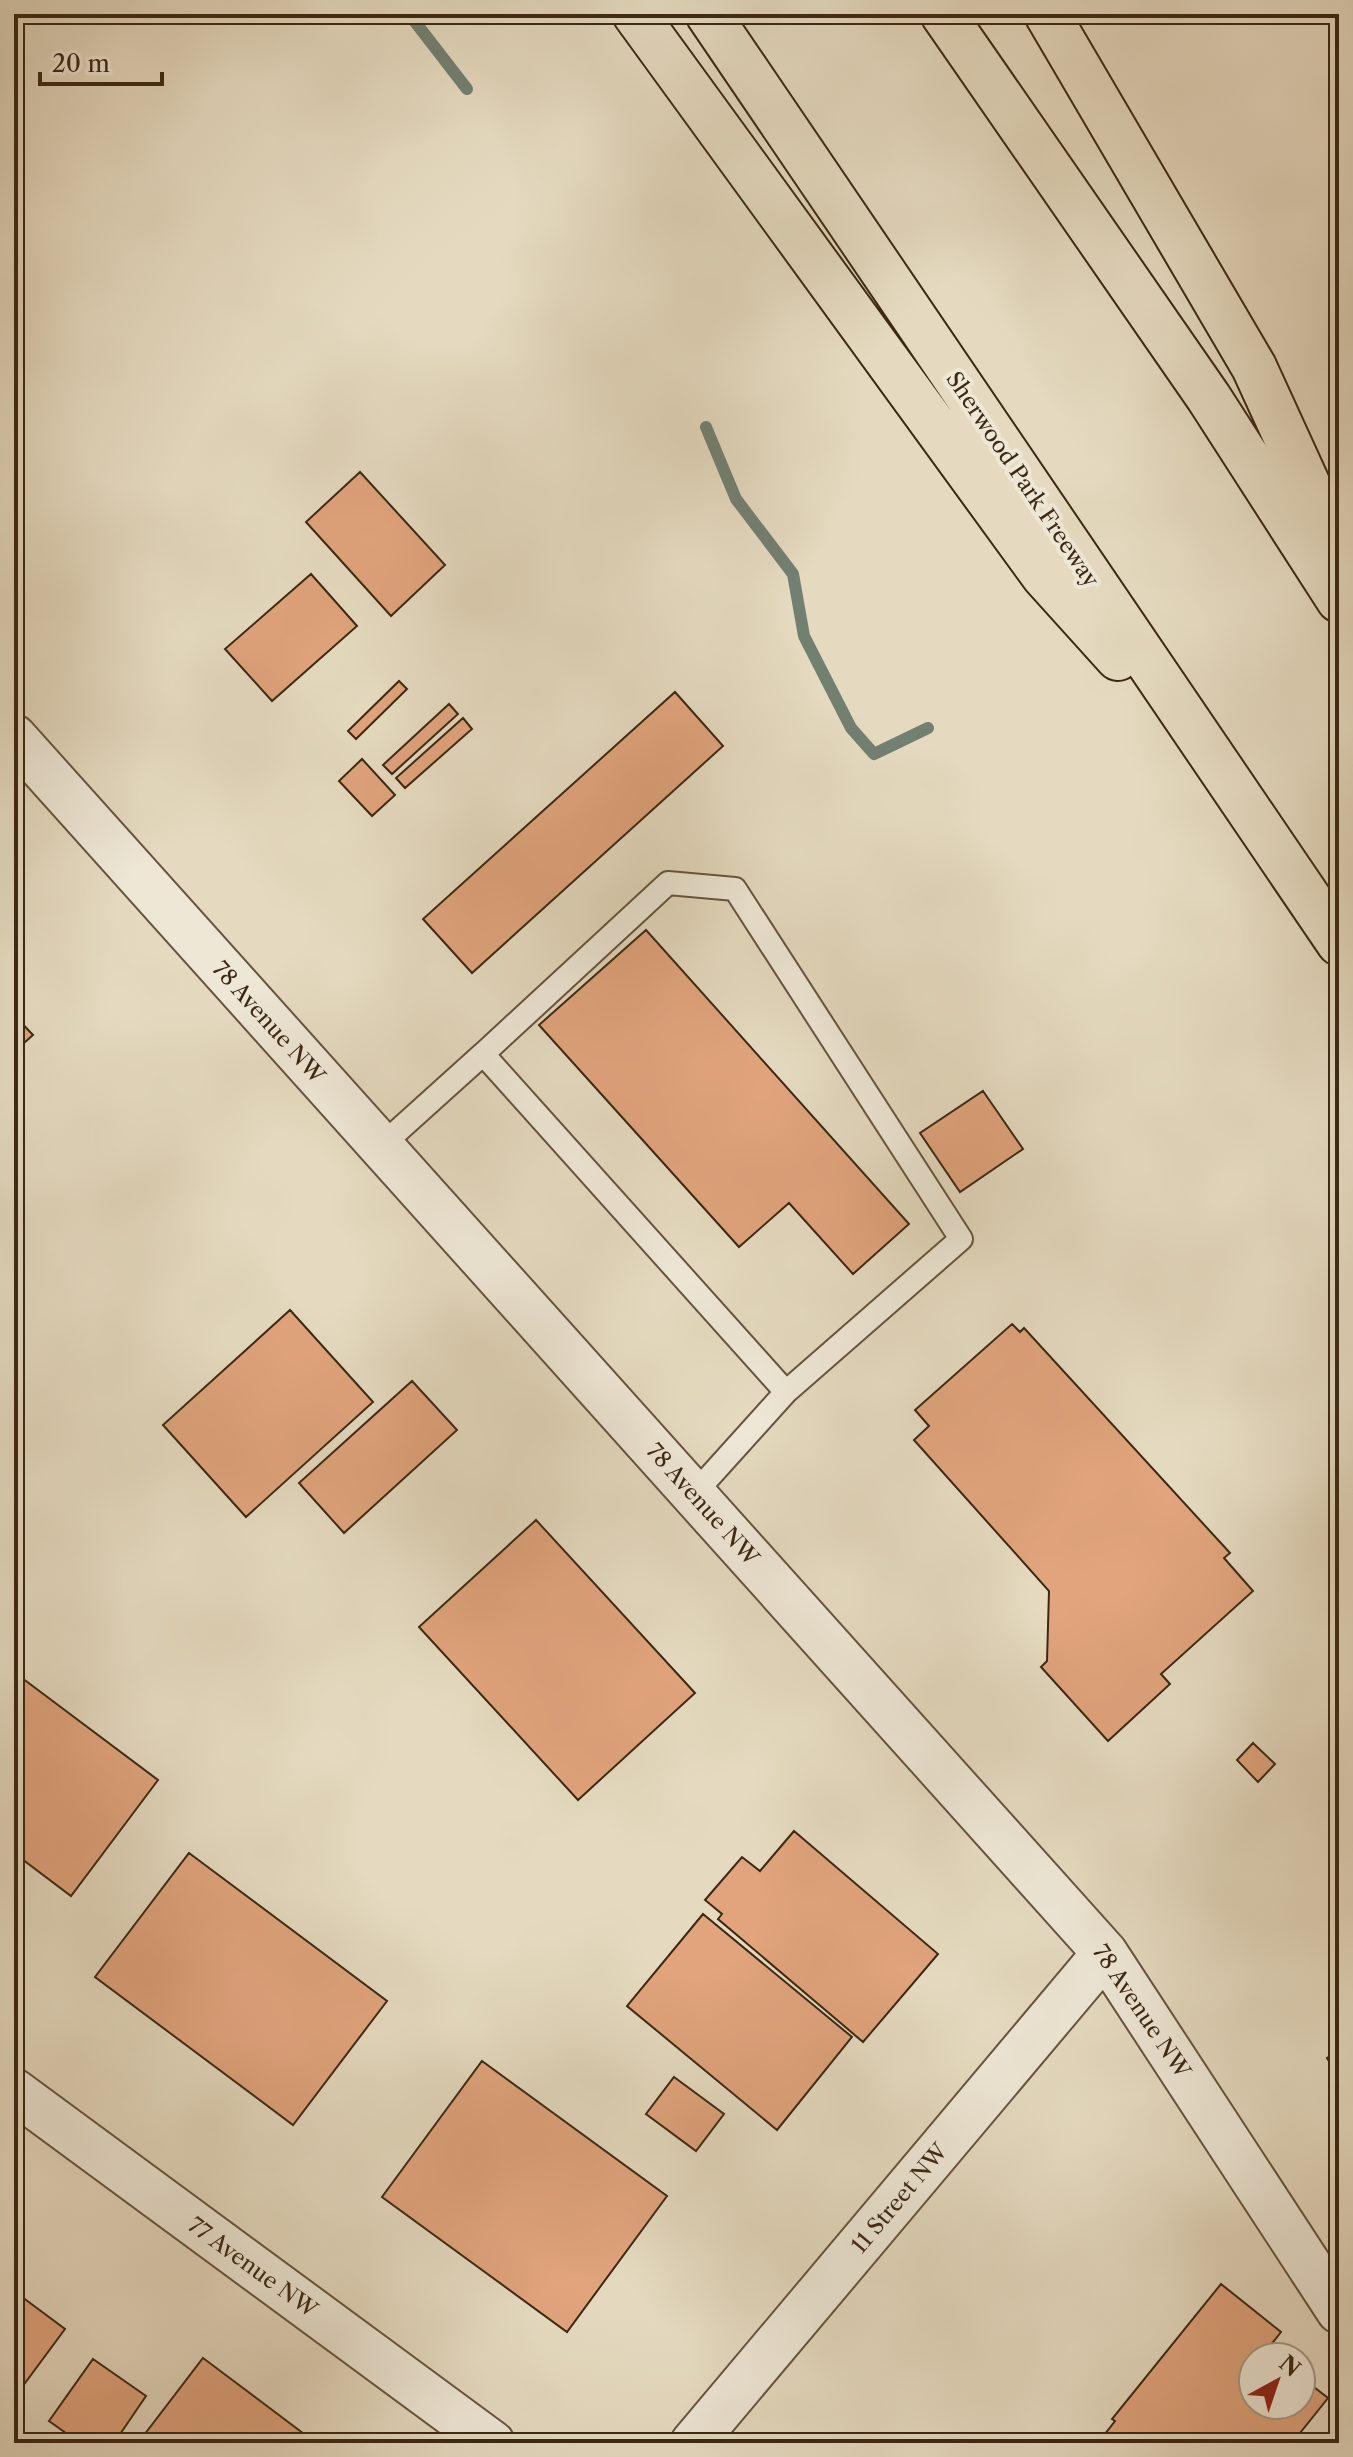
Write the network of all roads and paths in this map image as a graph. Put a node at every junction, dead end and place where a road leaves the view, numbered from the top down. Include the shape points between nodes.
1 (635, 14) edge
2 (708, 14) edge
3 (943, 14) edge
4 (1047, 14) edge
5 (1339, 553) edge
6 (1339, 600) edge
7 (14, 737) edge
8 (1222, 771) junction
9 (1339, 943) edge
10 (483, 1054) junction
11 (381, 1146) junction
12 (786, 1392) junction
13 (694, 1494) junction
14 (1105, 1953) junction
15 (14, 2091) edge
16 (1339, 2311) edge
17 (492, 2443) edge
18 (693, 2443) edge

1 - 8 highway via 1044,576
2 - 8 highway, Sherwood Park Freeway
3 - 6 highway via 1209,398
4 - 5 highway via 1254,367
7 - 11 street, 78 Avenue NW
8 - 9 highway, Sherwood Park Freeway
10 - 11 lane
10 - 12 lane
10 - 12 lane via 668,883 735,889 961,1239
11 - 13 street, 78 Avenue NW
12 - 13 lane
13 - 14 street, 78 Avenue NW
14 - 16 street, 78 Avenue NW
14 - 18 street, 11 Street NW
15 - 17 street, 77 Avenue NW

